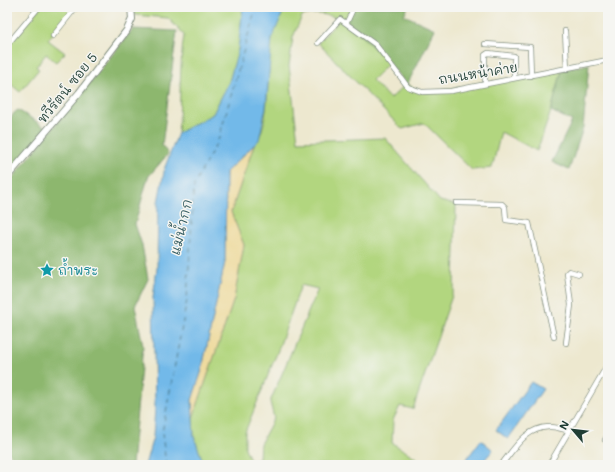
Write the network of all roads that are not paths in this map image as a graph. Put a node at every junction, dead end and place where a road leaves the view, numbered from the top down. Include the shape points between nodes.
1 (39, 7) edge
2 (76, 7) edge
3 (131, 7) edge
4 (354, 7) edge
5 (347, 22) junction
6 (565, 31) dead end
7 (54, 36) dead end
8 (318, 43) dead end
9 (7, 44) edge
10 (485, 44) dead end
11 (608, 60) edge
12 (567, 69) junction
13 (531, 76) junction
14 (514, 78) junction
15 (485, 84) junction
16 (7, 177) edge
17 (456, 203) dead end
18 (579, 274) dead end
19 (554, 337) dead end
20 (566, 343) dead end
21 (608, 364) edge
22 (568, 430) junction
23 (501, 465) edge
24 (549, 465) edge

1 - 9 street
2 - 7 street
3 - 16 street, ทวีรัตน์ ซอย 5 via 132,19 127,30 79,93
4 - 5 street
5 - 8 street via 340,19
5 - 15 street, ถนนหน้าค่าย via 376,46 408,87 422,92 451,91
6 - 12 street
10 - 13 street via 530,47
11 - 12 street, ถนนหน้าค่าย
12 - 13 street, ถนนหน้าค่าย
13 - 14 street, ถนนหน้าค่าย
14 - 15 street, ถนนหน้าค่าย
14 - 15 street via 514,56 488,53 485,55
17 - 19 street via 502,204 505,207 506,220 529,223
18 - 20 street via 567,273 571,305
21 - 22 street
22 - 23 street via 548,427 530,432
22 - 24 street

